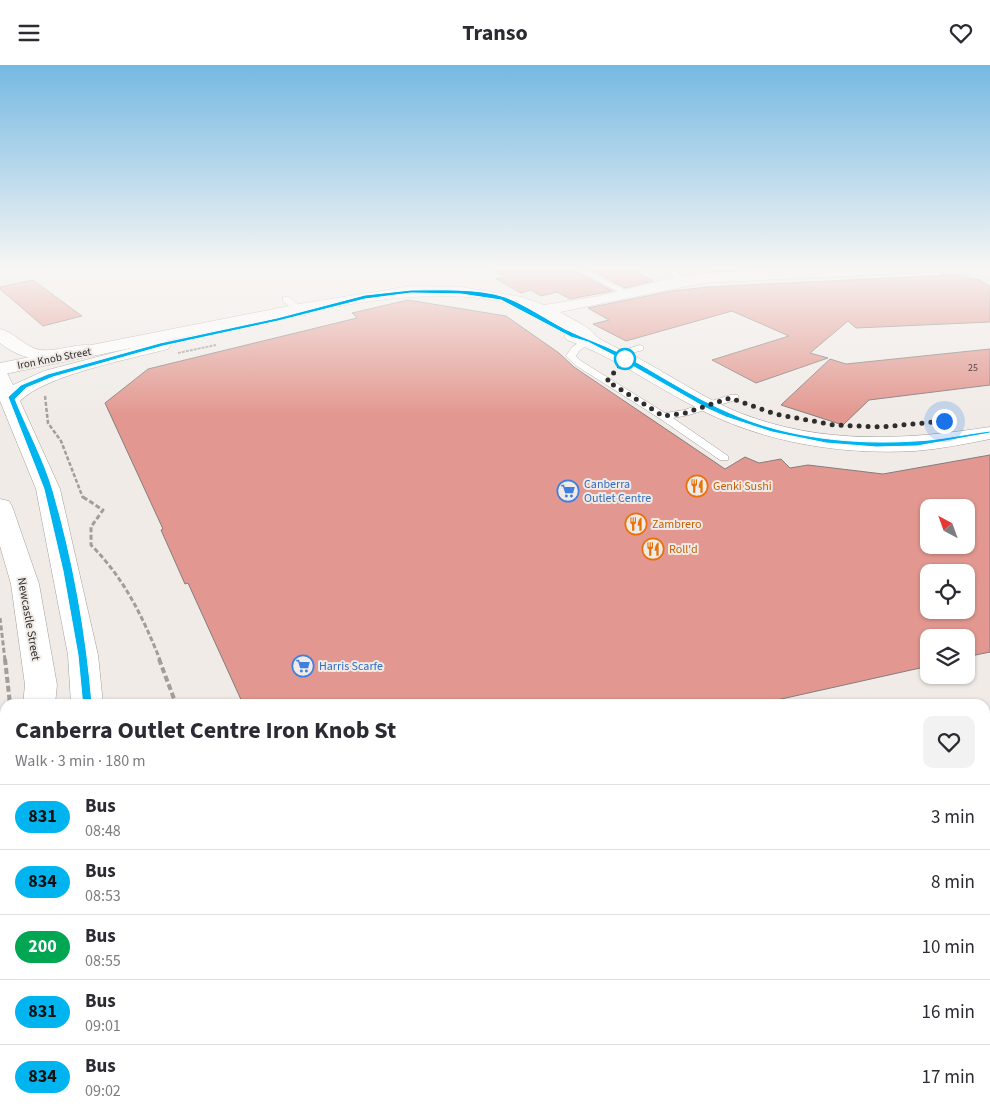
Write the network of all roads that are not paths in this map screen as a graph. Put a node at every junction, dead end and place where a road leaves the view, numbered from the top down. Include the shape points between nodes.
1 (254, 316) edge
2 (268, 316) edge
3 (546, 316) edge
4 (0, 334) edge
5 (590, 340) junction
6 (111, 347) junction
7 (640, 347) dead end
8 (617, 354) junction
9 (2, 381) edge
10 (734, 397) dead end
11 (708, 406) junction
12 (663, 416) junction
13 (990, 433) edge
14 (724, 458) dead end
15 (0, 507) edge
16 (40, 699) edge
17 (87, 699) edge

1 - 6 main road, Iron Knob Street
2 - 9 main road, Iron Knob Street via 166,350 50,375 23,387
3 - 5 main road, Iron Knob Street via 573,336
4 - 6 main road via 28,354 50,355
5 - 8 main road, Iron Knob Street
5 - 12 lane via 575,349 572,356 578,363
6 - 9 main road, Iron Knob Street
7 - 8 lane
8 - 11 main road, Iron Knob Street
9 - 17 main road via 48,489 83,655
10 - 11 lane
11 - 12 lane
11 - 13 main road, Iron Knob Street via 775,430 854,443 917,443
12 - 14 lane
15 - 16 main road, Newcastle Street via 26,585 41,685

